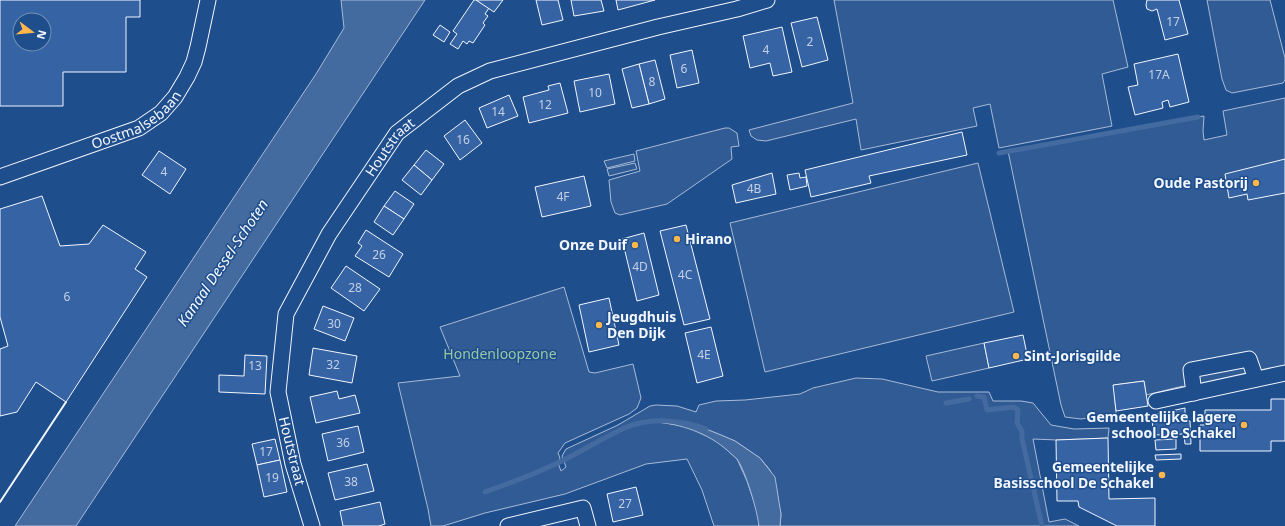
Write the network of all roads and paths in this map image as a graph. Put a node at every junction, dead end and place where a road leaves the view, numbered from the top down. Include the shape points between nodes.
1 (208, 0) edge
2 (766, 0) edge
3 (0, 177) edge
4 (1285, 373) edge
5 (1256, 379) junction
6 (1194, 393) junction
7 (1156, 401) dead end
8 (312, 526) edge
9 (508, 526) edge
10 (588, 526) edge

1 - 3 street, Oostmalsebaan via 194,62 175,97 161,113 139,128
2 - 8 street, Houtstraat via 490,71 458,86 397,133 329,234 286,314 278,392 293,464
4 - 5 street
5 - 6 street
5 - 6 street via 1249,359 1191,370
6 - 7 street
9 - 10 street via 583,508

